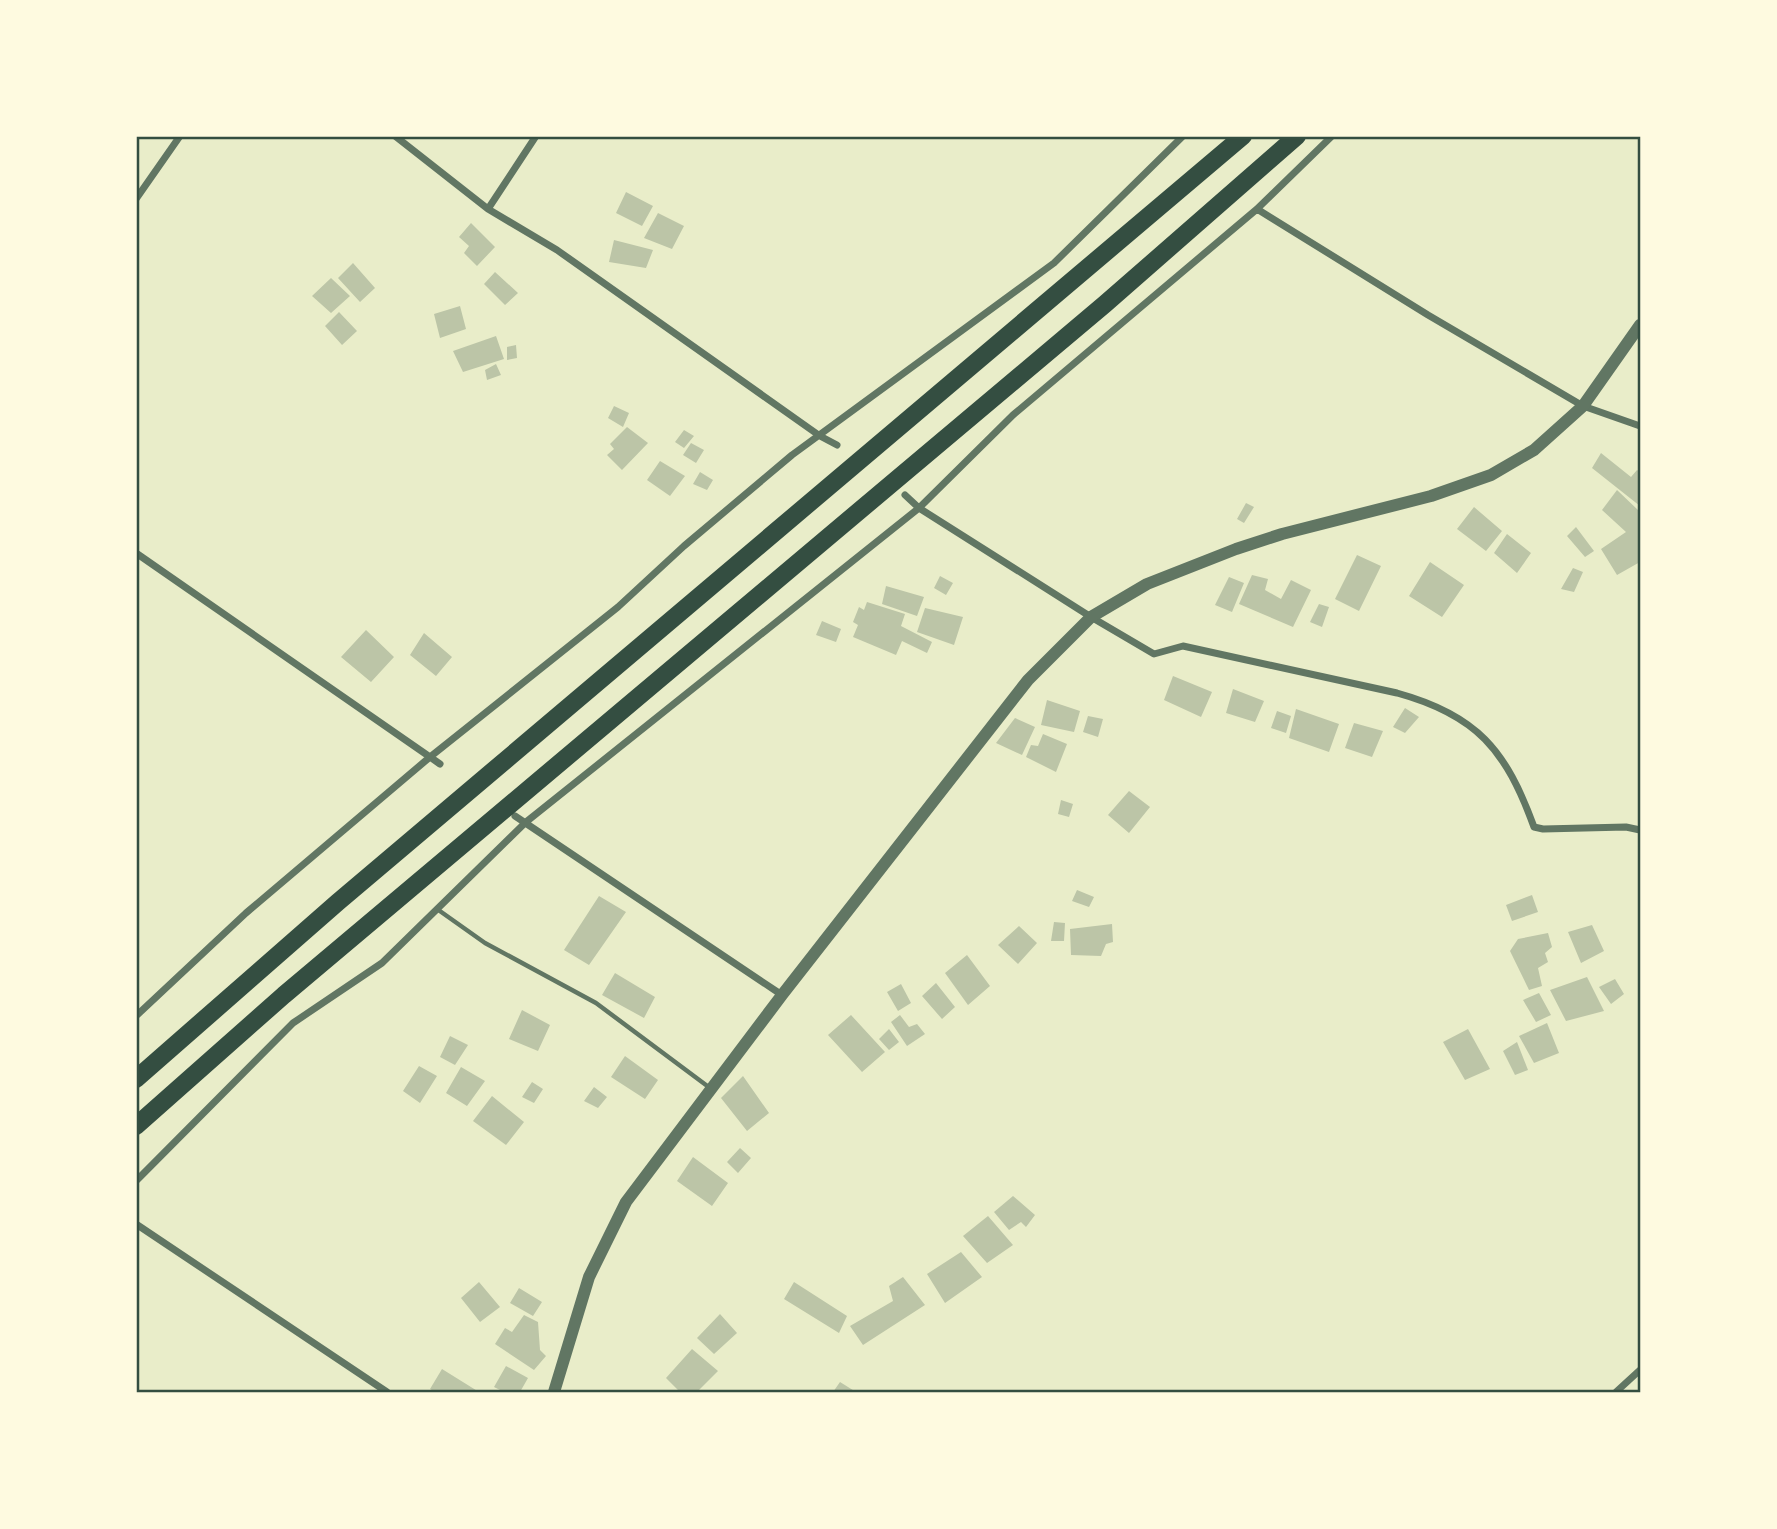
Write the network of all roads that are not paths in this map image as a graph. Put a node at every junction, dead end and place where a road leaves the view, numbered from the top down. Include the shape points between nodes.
1 (180, 136) edge
2 (395, 136) edge
3 (537, 136) edge
4 (1183, 136) edge
5 (1243, 136) edge
6 (1297, 136) edge
7 (1332, 136) edge
8 (136, 199) edge
9 (488, 209) junction
10 (1257, 209) junction
11 (1640, 325) edge
12 (1583, 407) junction
13 (1640, 426) edge
14 (820, 436) junction
15 (837, 445) dead end
16 (905, 495) dead end
17 (919, 508) junction
18 (136, 553) edge
19 (1091, 617) junction
20 (430, 757) junction
21 (439, 764) dead end
22 (515, 817) dead end
23 (526, 822) junction
24 (1640, 830) edge
25 (436, 908) junction
26 (782, 995) junction
27 (136, 1016) edge
28 (136, 1079) edge
29 (711, 1089) junction
30 (136, 1126) edge
31 (136, 1181) edge
32 (136, 1224) edge
33 (1640, 1370) edge
34 (387, 1392) edge
35 (554, 1392) edge
36 (1616, 1392) edge

1 - 8 street
2 - 9 street
3 - 9 street
4 - 14 street via 1054,263
5 - 28 highway via 338,902
6 - 30 highway via 1115,295 284,995
7 - 10 street
9 - 14 street via 557,250
10 - 12 street
10 - 17 street via 1013,415
11 - 12 street
12 - 13 street
12 - 19 street via 1534,450 1491,475 1236,549 1147,584
14 - 15 street
14 - 20 street via 792,455 618,607
16 - 17 street
17 - 19 street
17 - 23 street
18 - 20 street
19 - 24 street via 1154,653 1184,646 1427,701 1463,719 1493,747 1520,788 1534,827
19 - 26 street via 1028,680
20 - 21 street
20 - 27 street via 246,913
22 - 23 street
23 - 25 street
23 - 26 street
25 - 29 lane via 485,943 596,1003
25 - 31 street via 382,963 293,1023
26 - 29 street
29 - 35 street via 626,1202 589,1277
32 - 34 street
33 - 36 street

